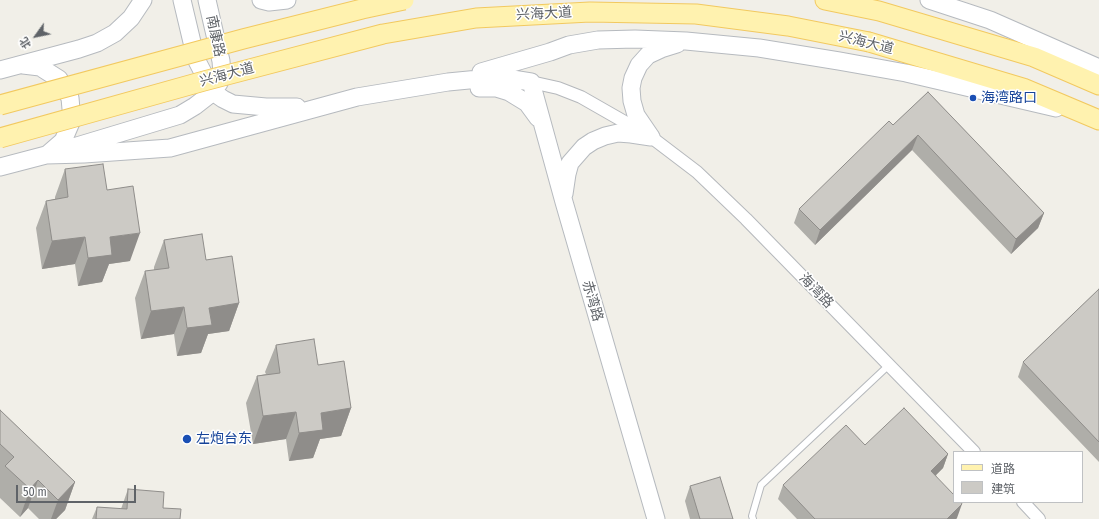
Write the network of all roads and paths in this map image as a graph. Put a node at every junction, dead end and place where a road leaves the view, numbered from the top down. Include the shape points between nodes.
1 (143, 0) edge
2 (182, 0) edge
3 (207, 0) edge
4 (261, 0) edge
5 (287, 0) edge
6 (404, 0) edge
7 (825, 0) edge
8 (929, 0) edge
9 (686, 41) junction
10 (18, 65) junction
11 (1099, 68) edge
12 (0, 70) edge
13 (448, 82) junction
14 (531, 82) junction
15 (1099, 85) edge
16 (214, 92) junction
17 (0, 105) edge
18 (317, 107) junction
19 (1094, 118) edge
20 (543, 127) junction
21 (651, 137) junction
22 (0, 138) edge
23 (46, 155) junction
24 (0, 167) edge
25 (564, 202) junction
26 (889, 365) junction
27 (973, 451) edge
28 (1024, 503) edge
29 (656, 519) edge
30 (753, 519) edge
31 (1039, 519) edge

1 - 10 street via 131,18 115,33 97,43
2 - 16 street, 南康路 via 196,59
3 - 16 street, 南康路 via 222,74
4 - 5 street
6 - 17 main road, bridge via 243,39
7 - 15 main road via 879,11 1034,57
8 - 11 street via 990,20
9 - 13 street, 兴海大道 via 635,38 598,40 569,46
9 - 19 street, 兴海大道 via 759,48 891,71
9 - 21 street via 648,55 639,65 633,78 632,102 636,115
10 - 12 street
10 - 23 street via 40,67 59,79 70,98 72,120 63,141
13 - 14 street, 兴海大道 via 500,78
13 - 18 street, 兴海大道 via 357,97
14 - 20 street, 赤湾路
14 - 21 street, 海湾路 via 558,88 581,97
16 - 18 street via 233,104
16 - 23 street via 180,115
18 - 20 street, 兴海大道 via 367,106 472,88 496,88 509,92 527,103
18 - 23 street, 兴海大道 via 170,148
19 - 22 main road, 兴海大道, bridge via 1022,88 869,42 788,26 696,14 590,12 476,18 383,34
20 - 25 street, 赤湾路
21 - 25 street via 618,133 605,136 584,147 570,163 564,187
21 - 26 street, 海湾路 via 697,172
23 - 24 street, 兴海大道
25 - 29 street, 赤湾路
26 - 27 street, 海湾路
26 - 30 lane via 761,485
28 - 31 street

